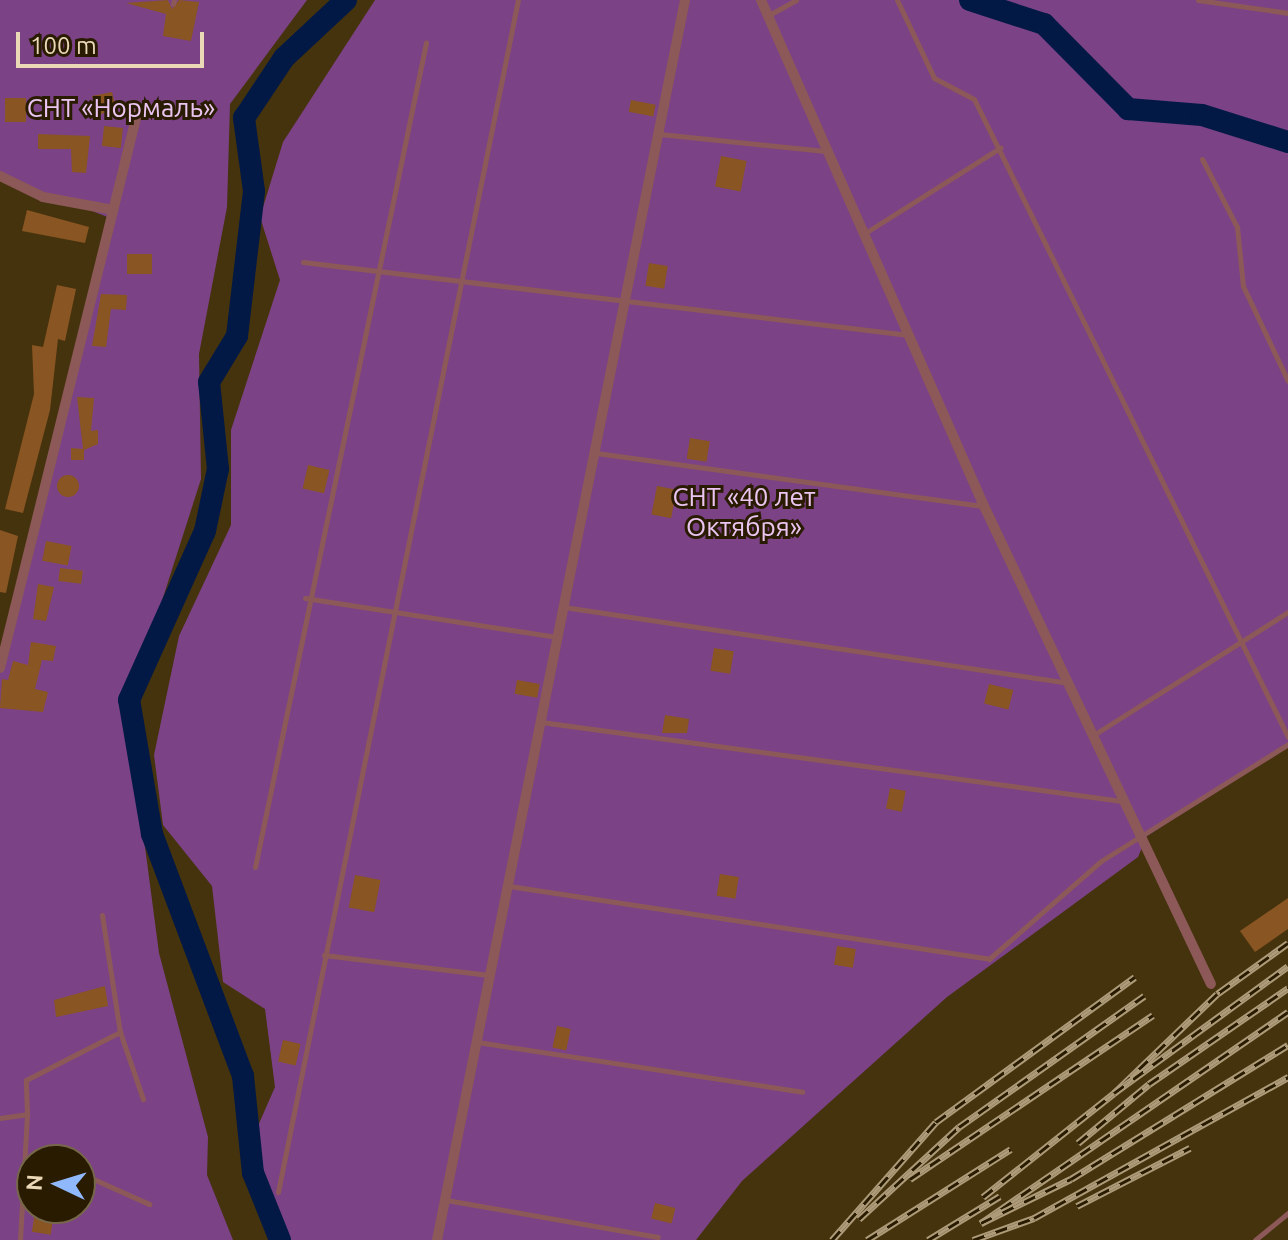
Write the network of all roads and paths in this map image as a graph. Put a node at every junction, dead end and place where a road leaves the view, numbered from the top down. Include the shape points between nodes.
1 (518, 0) edge
2 (685, 0) edge
3 (761, 0) edge
4 (796, 0) edge
5 (897, 0) edge
6 (1198, 0) edge
7 (1288, 13) edge
8 (768, 15) junction
9 (426, 43) dead end
10 (137, 114) dead end
11 (659, 133) junction
12 (1000, 148) junction
13 (826, 151) junction
14 (1202, 159) dead end
15 (0, 176) edge
16 (108, 209) junction
17 (864, 234) junction
18 (303, 262) dead end
19 (375, 267) junction
20 (460, 277) junction
21 (626, 297) junction
22 (911, 335) junction
23 (1288, 381) edge
24 (595, 453) junction
25 (984, 506) junction
26 (305, 598) junction
27 (563, 607) junction
28 (394, 610) junction
29 (1288, 612) edge
30 (557, 637) junction
31 (1242, 640) junction
32 (0, 668) edge
33 (1070, 684) junction
34 (540, 722) junction
35 (1095, 734) junction
36 (1288, 737) edge
37 (1288, 744) edge
38 (1123, 801) junction
39 (1142, 835) junction
40 (255, 867) dead end
41 (507, 886) junction
42 (102, 915) dead end
43 (324, 955) junction
44 (489, 975) junction
45 (1211, 984) dead end
46 (120, 1032) junction
47 (476, 1042) junction
48 (802, 1092) dead end
49 (143, 1099) dead end
50 (27, 1114) junction
51 (0, 1118) edge
52 (29, 1144) edge
53 (96, 1180) edge
54 (278, 1192) dead end
55 (445, 1200) junction
56 (149, 1204) dead end
57 (1288, 1213) edge
58 (658, 1237) dead end
59 (437, 1240) edge
60 (1255, 1240) edge

1 - 20 lane
2 - 11 street
3 - 8 street
4 - 8 lane
5 - 12 lane via 934,78 974,99
6 - 7 lane
8 - 13 street
9 - 19 lane
10 - 16 street via 122,186
11 - 13 lane
11 - 21 street
12 - 17 lane
12 - 31 lane
13 - 17 street
14 - 23 lane via 1237,227 1243,286
15 - 16 street via 43,197
16 - 32 street via 81,350
17 - 22 street
18 - 19 lane
19 - 20 lane
19 - 26 lane
20 - 21 lane
20 - 28 lane
21 - 22 lane
21 - 24 street
22 - 25 street
24 - 25 lane
24 - 27 street
25 - 33 street
26 - 28 lane
26 - 40 lane
27 - 30 street
27 - 33 lane
28 - 30 lane
28 - 43 lane
29 - 31 lane
30 - 34 street
31 - 35 lane
31 - 36 lane
33 - 35 street
34 - 38 lane
34 - 41 street
35 - 38 street
37 - 39 lane
38 - 39 street
39 - 41 lane via 989,959
39 - 45 street
41 - 44 street
42 - 46 lane
43 - 44 lane
43 - 54 lane
44 - 47 street
46 - 49 lane
46 - 50 lane via 26,1080
47 - 48 lane
47 - 55 street
50 - 51 lane
50 - 52 lane
53 - 56 lane
55 - 58 lane
55 - 59 street
57 - 60 lane

